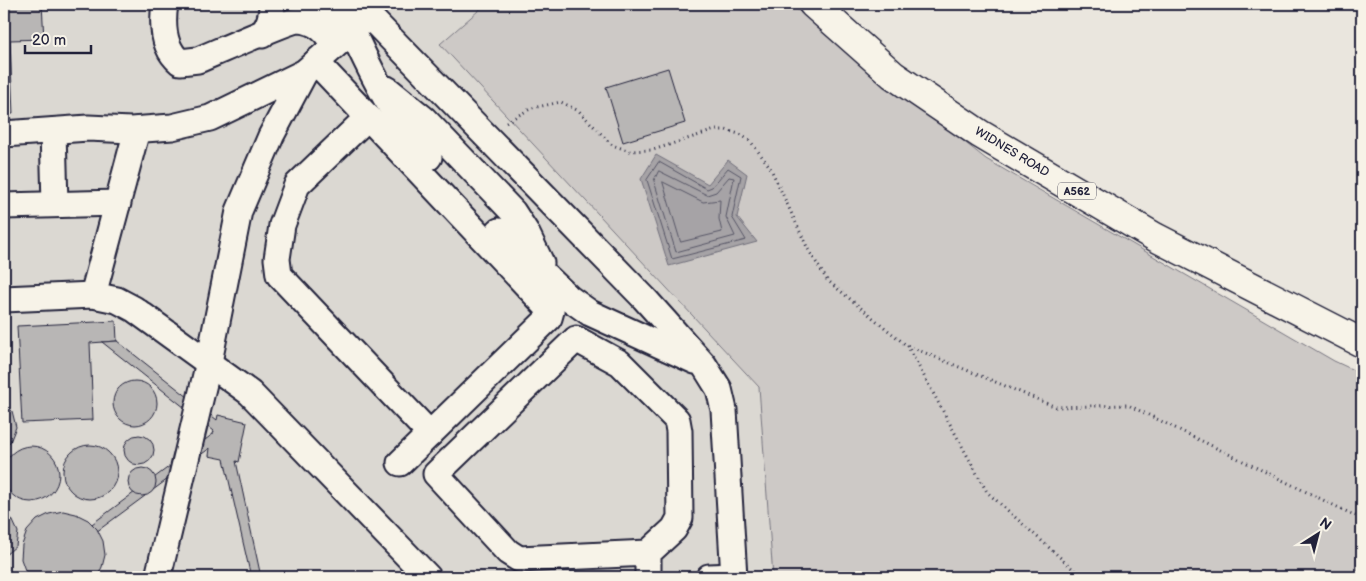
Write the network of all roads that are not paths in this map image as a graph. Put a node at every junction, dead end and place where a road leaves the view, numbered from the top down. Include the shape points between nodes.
1 (165, 4) edge
2 (272, 4) edge
3 (314, 4) edge
4 (816, 5) edge
5 (365, 18) edge
6 (262, 35) junction
7 (318, 60) junction
8 (368, 117) junction
9 (137, 130) junction
10 (53, 131) junction
11 (4, 134) edge
12 (118, 203) junction
13 (55, 204) junction
14 (4, 206) edge
15 (93, 295) junction
16 (4, 299) edge
17 (1362, 343) edge
18 (209, 362) junction
19 (704, 365) junction
20 (425, 439) junction
21 (400, 463) dead end
22 (443, 468) junction
23 (648, 552) junction
24 (158, 577) edge
25 (428, 577) edge
26 (648, 577) edge
27 (709, 577) edge
28 (734, 577) edge

1 - 6 lane via 165,41 171,55 180,62 198,60
2 - 6 lane via 269,24
3 - 5 lane via 325,11
4 - 17 main road, WIDNES ROAD / A562 via 893,75 980,134 1155,237
5 - 7 lane
5 - 19 lane via 488,137 644,298
5 - 19 lane via 372,75 382,94 408,134 480,211 569,298 590,313
6 - 7 lane via 298,20 317,26 330,37
7 - 8 lane
7 - 9 lane via 210,118 172,127
7 - 18 lane via 271,136 238,211
8 - 20 lane via 296,185 282,225 277,258 279,274
8 - 20 lane via 551,311 549,318
9 - 10 lane via 88,128
9 - 12 lane
10 - 11 lane
10 - 13 lane
12 - 13 lane
12 - 15 lane
13 - 14 lane
15 - 16 lane
15 - 18 lane via 117,300 134,309
18 - 24 lane
18 - 25 lane via 250,393
19 - 28 lane via 719,389 724,410
20 - 21 lane
20 - 22 lane
22 - 23 lane via 436,474 508,552 519,559
22 - 23 lane via 576,339 620,364 677,420 680,431 680,518 674,529
23 - 26 lane
27 - 28 lane

